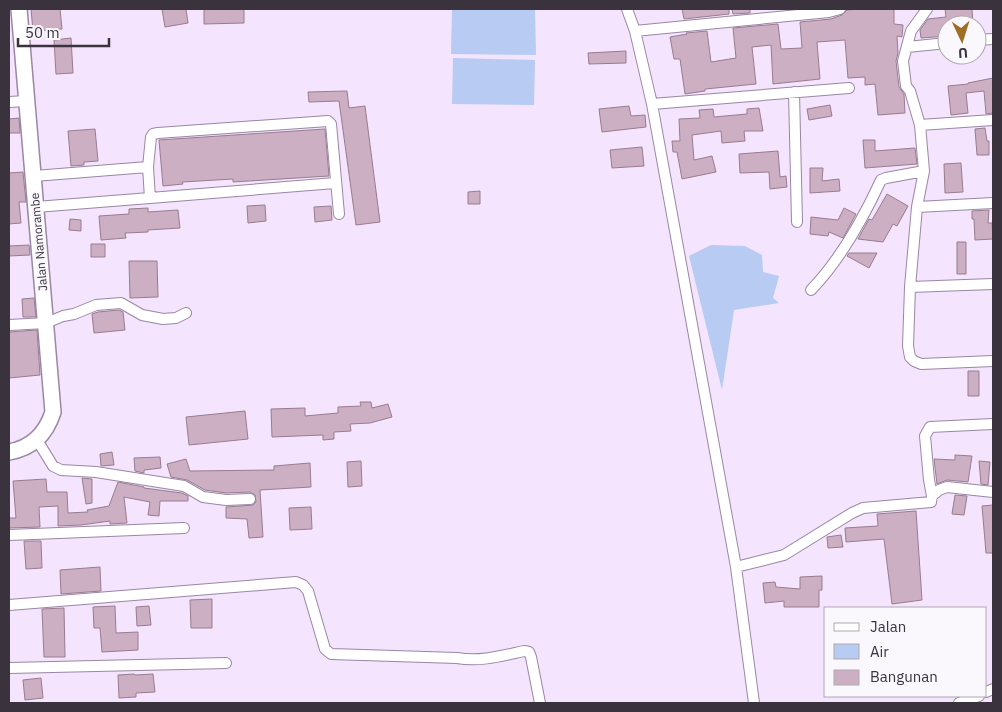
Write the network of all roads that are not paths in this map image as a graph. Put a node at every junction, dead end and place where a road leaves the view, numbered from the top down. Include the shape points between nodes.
1 (19, 9) edge
2 (627, 9) edge
3 (840, 9) edge
4 (927, 9) edge
5 (635, 31) junction
6 (937, 44) edge
7 (907, 47) junction
8 (849, 88) dead end
9 (794, 92) junction
10 (26, 101) junction
11 (9, 102) edge
12 (652, 104) junction
13 (993, 120) edge
14 (920, 125) junction
15 (148, 167) junction
16 (924, 171) junction
17 (34, 176) junction
18 (335, 184) junction
19 (150, 198) junction
20 (993, 203) edge
21 (36, 207) junction
22 (917, 207) junction
23 (339, 214) dead end
24 (797, 222) dead end
25 (993, 284) edge
26 (910, 287) junction
27 (811, 290) dead end
28 (186, 313) dead end
29 (46, 323) junction
30 (9, 325) edge
31 (993, 361) edge
32 (993, 424) edge
33 (37, 440) junction
34 (9, 452) edge
35 (993, 492) edge
36 (932, 496) junction
37 (250, 499) dead end
38 (184, 528) dead end
39 (9, 535) edge
40 (736, 567) junction
41 (9, 605) edge
42 (226, 663) dead end
43 (9, 668) edge
44 (975, 697) edge
45 (540, 703) edge
46 (754, 703) edge
47 (959, 703) edge

1 - 10 main road, Jalan Namorambe
2 - 5 street
3 - 5 street
4 - 7 street via 911,31
5 - 12 street
6 - 7 street
7 - 14 street via 903,61 906,86
8 - 9 street
9 - 12 street
9 - 24 street
10 - 11 street
10 - 17 main road, Jalan Namorambe
12 - 40 street
13 - 14 street
14 - 16 street
15 - 17 street
15 - 18 street via 153,134 323,120 331,124
15 - 19 street
16 - 22 street
16 - 27 street via 881,180 830,270
17 - 21 main road, Jalan Namorambe
18 - 19 street
18 - 23 street
19 - 21 street
20 - 22 street
21 - 29 main road, Jalan Namorambe
22 - 26 street
25 - 26 street
26 - 31 street via 908,346 914,361 921,364
28 - 29 street via 162,320 142,315 121,304 96,305
29 - 30 street
29 - 33 main road, Jalan Namorambe via 53,412 49,425
32 - 36 street via 930,427 925,436
33 - 34 main road
33 - 37 street via 54,466 61,470 96,472 184,486 204,497
35 - 36 street via 947,487
36 - 40 street via 928,502 863,508 784,555
38 - 39 street
40 - 46 street
41 - 45 street via 296,582 308,591 326,649 331,654 472,661 529,652
42 - 43 street
44 - 47 street

